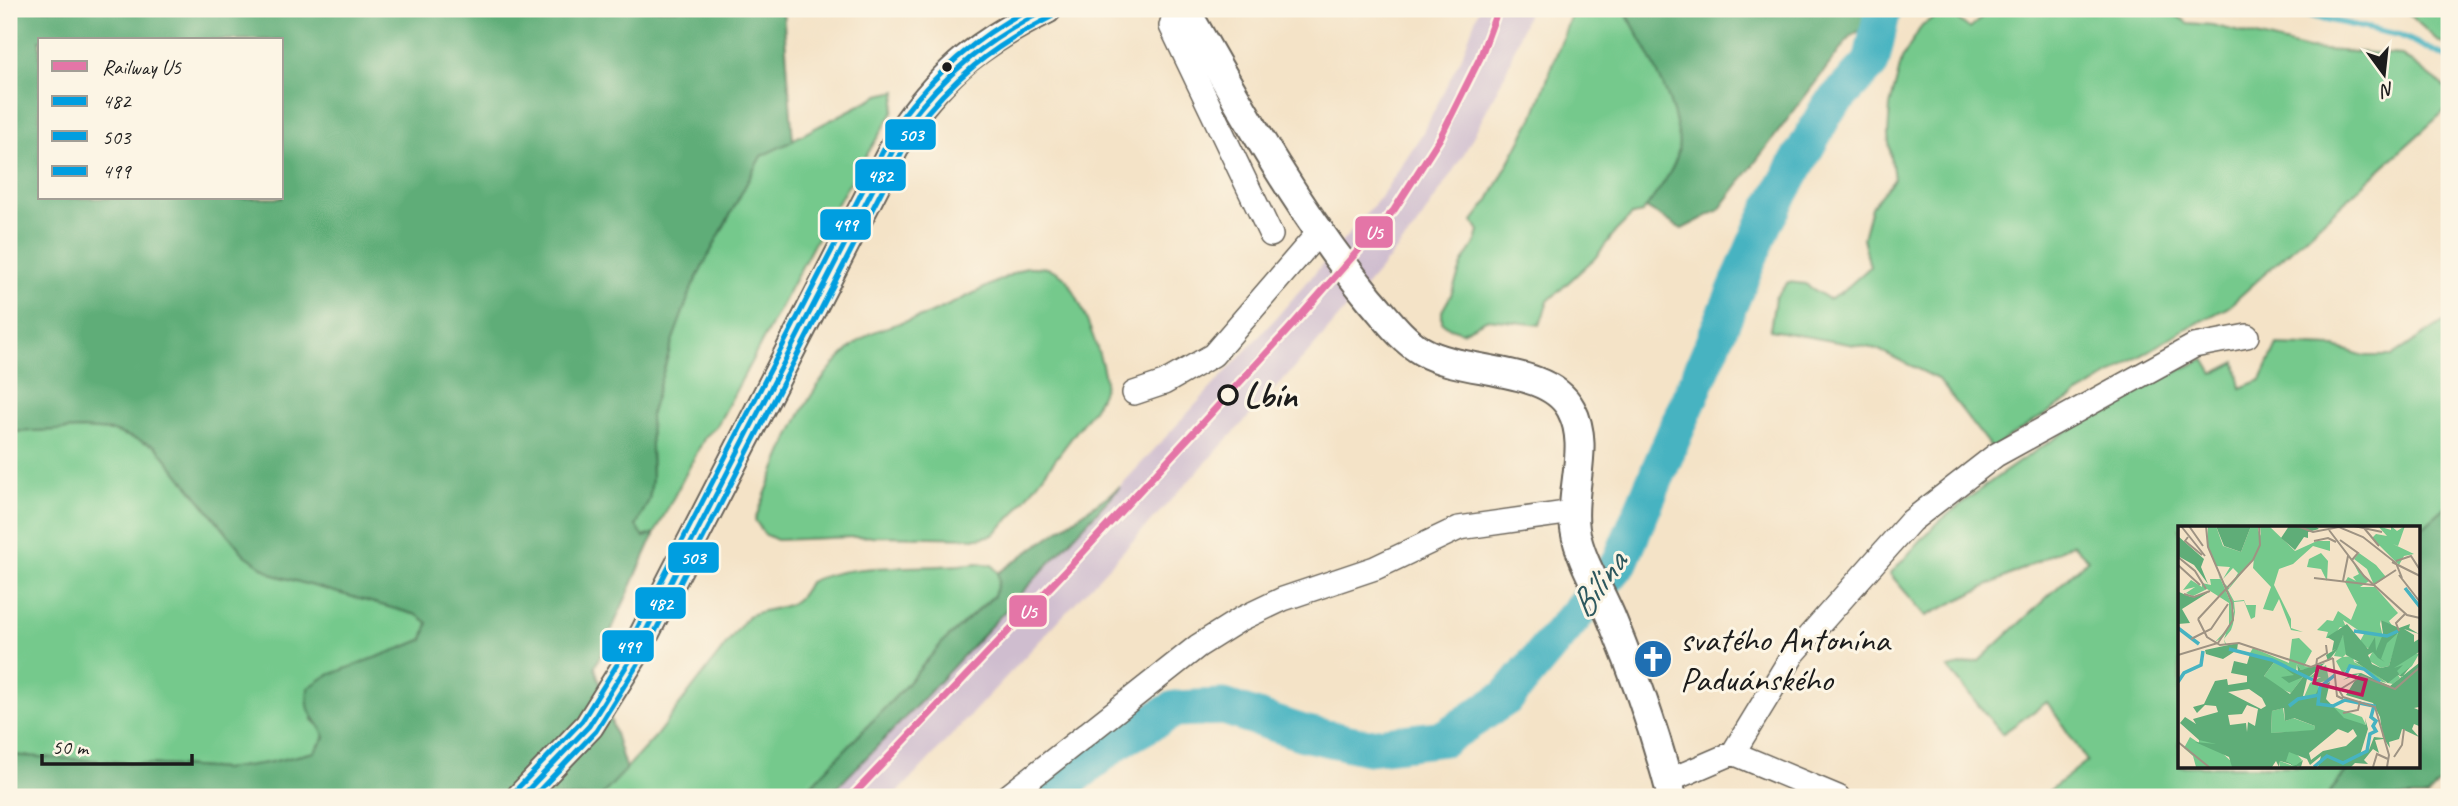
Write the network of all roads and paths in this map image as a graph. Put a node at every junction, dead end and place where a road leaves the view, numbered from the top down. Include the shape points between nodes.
1 (1047, 9) edge
2 (1176, 9) edge
3 (1185, 9) edge
4 (1320, 230) junction
5 (1271, 235) dead end
6 (2247, 336) dead end
7 (1135, 393) dead end
8 (1573, 512) junction
9 (1732, 753) junction
10 (1670, 789) edge
11 (521, 797) edge
12 (1007, 797) edge
13 (1838, 797) edge

1 - 11 street via 996,37 952,70 905,127 634,654 589,726
2 - 5 street via 1171,26
3 - 4 street via 1283,177
4 - 7 street via 1213,355 1164,383
4 - 8 street via 1354,279 1421,351 1463,367 1526,377 1552,388 1571,407 1579,429 1580,457
6 - 9 street via 2194,346 1996,455 1911,521 1794,653
8 - 10 street via 1580,552 1613,621
8 - 12 street via 1459,528 1375,568 1283,599 1241,619 1198,646
9 - 10 street
9 - 13 street

